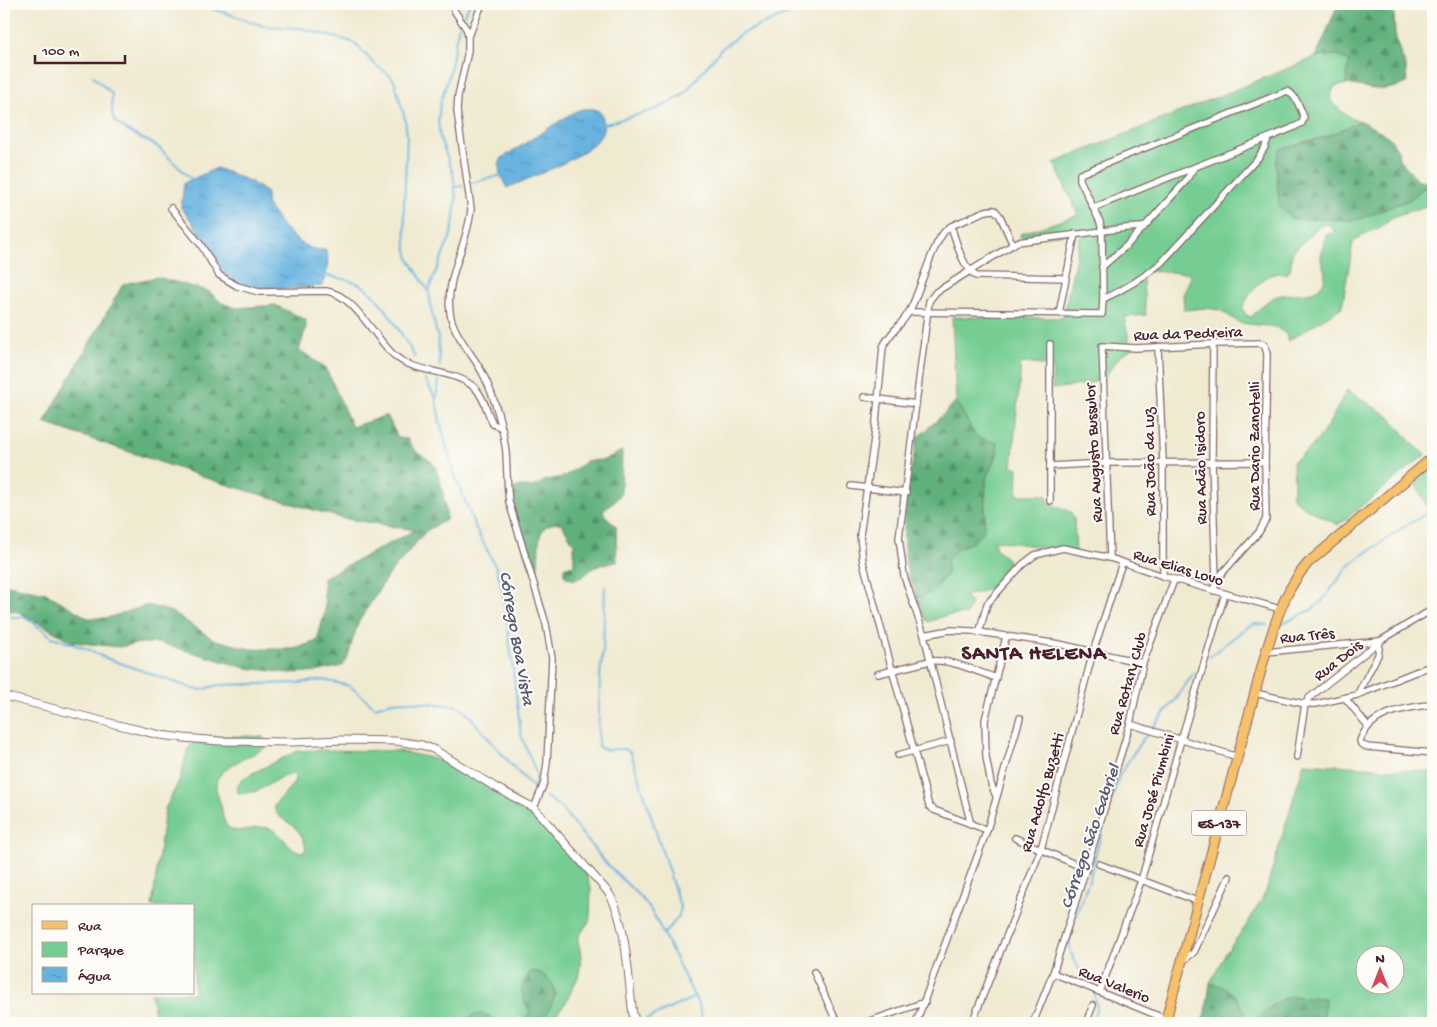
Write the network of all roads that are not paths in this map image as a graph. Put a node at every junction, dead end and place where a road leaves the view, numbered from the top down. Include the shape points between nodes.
1 (450, 4) edge
2 (482, 4) edge
3 (468, 35) junction
4 (1268, 138) junction
5 (1193, 168) junction
6 (171, 208) dead end
7 (1093, 208) junction
8 (951, 226) junction
9 (1144, 227) junction
10 (1102, 231) junction
11 (1075, 234) junction
12 (1013, 245) junction
13 (1102, 267) junction
14 (970, 272) junction
15 (1066, 278) junction
16 (916, 298) junction
17 (1103, 298) junction
18 (930, 301) junction
19 (909, 312) junction
20 (927, 312) junction
21 (1059, 313) junction
22 (1050, 344) dead end
23 (1212, 344) junction
24 (1102, 346) joint
25 (1158, 347) junction
26 (1267, 354) joint
27 (864, 397) dead end
28 (879, 398) junction
29 (916, 404) junction
30 (502, 428) junction
31 (1433, 457) edge
32 (1162, 462) junction
33 (1212, 462) junction
34 (1265, 462) junction
35 (1106, 463) junction
36 (1050, 466) junction
37 (852, 486) dead end
38 (867, 488) junction
39 (906, 493) junction
40 (1050, 500) dead end
41 (1110, 558) junction
42 (1122, 563) junction
43 (1163, 576) junction
44 (1174, 580) junction
45 (1216, 580) junction
46 (1214, 591) junction
47 (1224, 594) junction
48 (1433, 609) edge
49 (1278, 616) junction
50 (979, 633) junction
51 (924, 635) junction
52 (1006, 637) junction
53 (1380, 641) junction
54 (1093, 652) junction
55 (1266, 652) junction
56 (930, 660) junction
57 (1143, 663) junction
58 (1433, 665) edge
59 (893, 670) junction
60 (878, 674) dead end
61 (996, 678) junction
62 (1255, 693) junction
63 (1357, 695) junction
64 (4, 696) edge
65 (1345, 698) junction
66 (1305, 704) junction
67 (1433, 704) edge
68 (1020, 718) dead end
69 (1130, 724) junction
70 (1368, 726) junction
71 (1180, 740) junction
72 (951, 741) junction
73 (914, 750) junction
74 (1433, 753) edge
75 (898, 755) dead end
76 (1238, 757) junction
77 (1297, 757) dead end
78 (996, 797) junction
79 (534, 808) junction
80 (971, 825) junction
81 (987, 830) junction
82 (1014, 838) dead end
83 (1041, 849) junction
84 (1099, 864) dead end
85 (1086, 869) junction
86 (1229, 877) dead end
87 (1141, 881) junction
88 (1197, 902) junction
89 (1183, 961) junction
90 (814, 972) dead end
91 (1052, 973) junction
92 (1096, 990) junction
93 (925, 1002) junction
94 (1093, 1005) dead end
95 (1166, 1021) edge
96 (636, 1023) edge
97 (837, 1023) edge
98 (864, 1023) edge
99 (916, 1023) edge
100 (972, 1023) edge
101 (1033, 1023) edge
102 (1086, 1023) edge

1 - 3 street
2 - 3 street
3 - 30 street via 458,111 472,209 452,276 450,315 484,376
4 - 5 street
4 - 7 street via 1304,120 1289,91 1084,171 1079,176
4 - 17 street via 1258,158 1161,263 1149,274
5 - 7 street
5 - 9 street via 1185,182
6 - 30 street via 201,245 212,266 227,281 249,291 326,291 336,294 395,356 410,364 456,377 476,388 493,424
7 - 10 street
8 - 12 street via 982,212 995,210
8 - 14 street
8 - 16 street via 937,243
9 - 10 street
9 - 13 street
10 - 11 street
10 - 13 street
11 - 12 street
11 - 15 street
12 - 14 street
13 - 17 street
14 - 15 street via 980,277
14 - 18 street via 936,292
15 - 21 street
16 - 18 street
16 - 19 street
17 - 21 street via 1102,314
18 - 20 street
19 - 20 street
19 - 28 street via 883,347
20 - 21 street
20 - 29 street
22 - 36 street
23 - 25 street, Rua da Pedreira
23 - 26 street, Rua da Pedreira via 1262,343
23 - 33 street, Rua Adão Isidoro
24 - 25 street, Rua da Pedreira
24 - 35 street, Rua Augusto Bussulor
25 - 32 street, Rua João da Luz
26 - 34 street, Rua Dario Zanotelli
27 - 28 street
28 - 29 street
28 - 38 street
29 - 39 street
30 - 79 street via 509,502 546,624 552,658 547,762 544,783
31 - 49 main road, ES-137 via 1308,563 1293,582
32 - 33 street
32 - 35 street
32 - 43 street, Rua João da Luz
33 - 34 street
33 - 45 street, Rua Adão Isidoro
34 - 45 street, Rua Dario Zanotelli via 1264,524
35 - 36 street
35 - 41 street, Rua Augusto Bussulor
36 - 40 street
37 - 38 street
38 - 39 street
38 - 59 street via 860,550
39 - 51 street via 899,532 901,556 904,576
41 - 42 street, Rua Elias Lovo
41 - 50 street, Rua Elias Lovo via 1070,548 1028,559 987,604
42 - 43 street, Rua Elias Lovo
42 - 54 street, Rua Adolfo Buzetti
43 - 44 street, Rua Elias Lovo
44 - 46 street, Rua Elias Lovo
44 - 57 street, Rua Rotary Club
45 - 46 street, Rua Adão Isidoro
46 - 47 street, Rua Elias Lovo
47 - 49 street, Rua Elias Lovo
47 - 71 street, Rua José Piumbini
48 - 53 street, Rua Dois
49 - 55 main road, ES-137
50 - 51 street via 950,630
50 - 52 street
51 - 56 street
52 - 54 street
52 - 61 street
53 - 55 street, Rua Três
53 - 63 street via 1378,654
53 - 66 street, Rua Dois
54 - 57 street
54 - 83 street, Rua Adolfo Buzetti
55 - 62 main road, ES-137
56 - 59 street
56 - 61 street via 947,662
56 - 72 street
57 - 69 street, Rua Rotary Club
58 - 63 street
59 - 60 street
59 - 73 street
61 - 78 street via 985,731 986,757
62 - 66 street
62 - 76 main road, ES-137
63 - 65 street
64 - 79 street via 160,735 184,738 410,742 435,750
65 - 66 street
65 - 70 street
66 - 77 street
67 - 70 street via 1397,710
68 - 78 street
69 - 71 street
69 - 85 street, Rua Rotary Club
70 - 74 street via 1361,744
71 - 76 street
71 - 87 street, Rua José Piumbini
72 - 73 street
72 - 80 street
73 - 75 street
73 - 80 street via 929,806
76 - 88 main road, ES-137
78 - 81 street
79 - 96 street via 615,902
80 - 81 street
81 - 93 street
82 - 83 street
83 - 85 street
83 - 100 street, Rua Adolfo Buzetti
84 - 87 street
85 - 91 street, Rua Rotary Club
86 - 89 street via 1194,952
87 - 88 street
87 - 92 street, Rua José Piumbini
88 - 89 main road, ES-137
89 - 95 main road, ES-137
90 - 97 street
91 - 92 street, Rua Valerio
91 - 101 street, Rua Rotary Club
92 - 95 street, Rua Valerio
93 - 98 street
93 - 99 street
94 - 102 street

